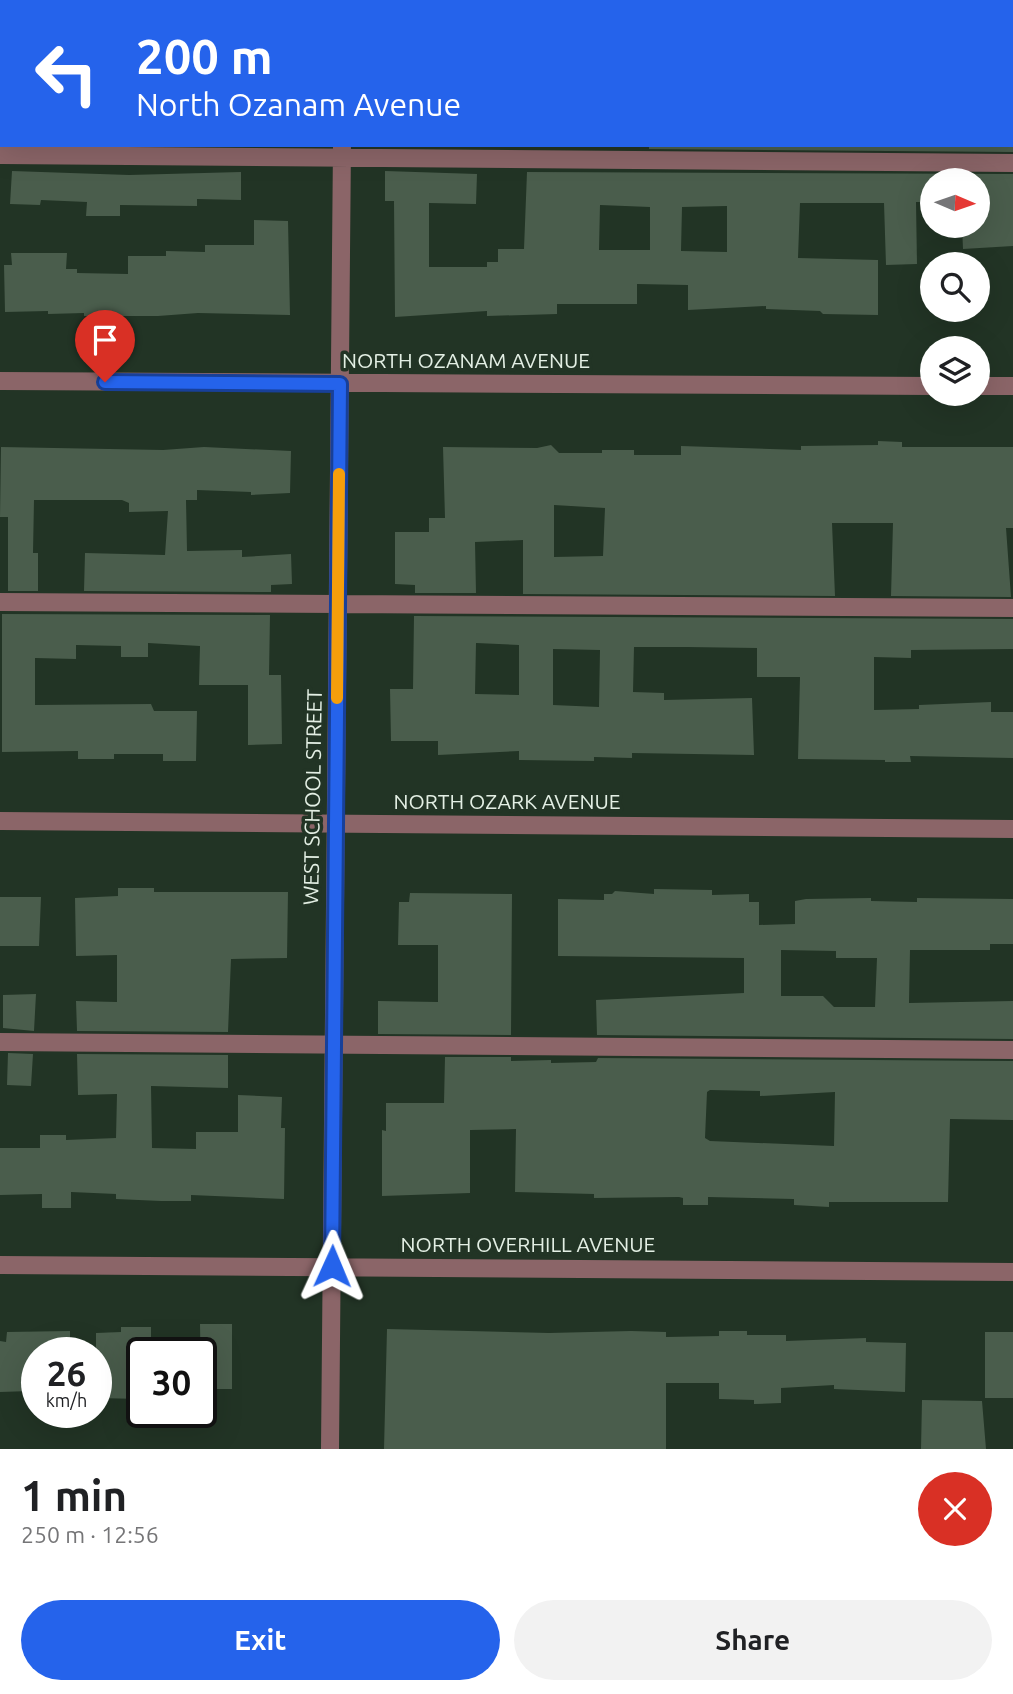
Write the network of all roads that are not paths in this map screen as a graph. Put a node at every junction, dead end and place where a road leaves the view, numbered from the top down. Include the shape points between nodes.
1 (342, 152) edge
2 (0, 156) edge
3 (1013, 163) edge
4 (0, 381) edge
5 (340, 384) junction
6 (920, 386) edge
7 (990, 386) edge
8 (1013, 386) edge
9 (0, 602) edge
10 (338, 604) junction
11 (1013, 608) edge
12 (0, 821) edge
13 (336, 824) junction
14 (1013, 829) edge
15 (0, 1042) edge
16 (334, 1045) junction
17 (1013, 1050) edge
18 (0, 1265) edge
19 (332, 1266) junction
20 (1013, 1272) edge
21 (330, 1449) edge

1 - 2 street
1 - 3 street
1 - 5 street, WEST SCHOOL STREET
4 - 5 street, NORTH OZANAM AVENUE
5 - 6 street, NORTH OZANAM AVENUE
5 - 10 street, WEST SCHOOL STREET
7 - 8 street
9 - 10 street
10 - 11 street
10 - 13 street, WEST SCHOOL STREET
12 - 13 street, NORTH OZARK AVENUE
13 - 14 street, NORTH OZARK AVENUE
13 - 16 street, WEST SCHOOL STREET
15 - 16 street
16 - 17 street
16 - 19 street, WEST SCHOOL STREET
18 - 19 street, NORTH OVERHILL AVENUE
19 - 20 street, NORTH OVERHILL AVENUE
19 - 21 street, WEST SCHOOL STREET

